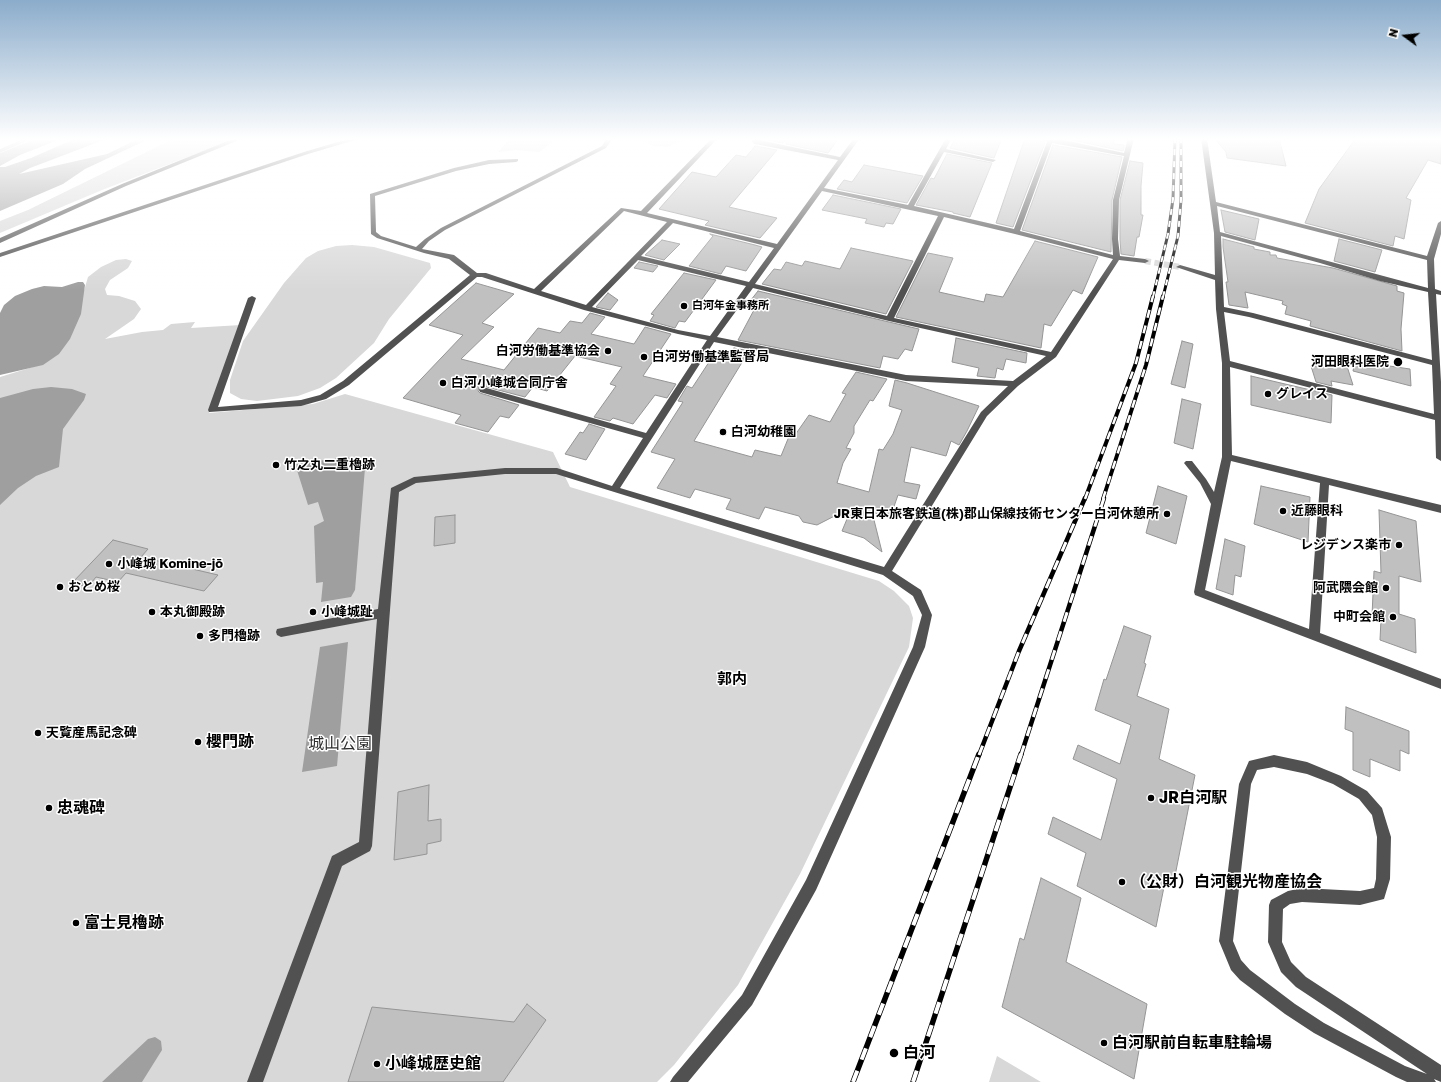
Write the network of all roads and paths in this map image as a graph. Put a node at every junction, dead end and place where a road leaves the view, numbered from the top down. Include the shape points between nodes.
1 (116, 188) edge
2 (200, 188) edge
3 (393, 188) edge
4 (523, 188) edge
5 (666, 188) edge
6 (920, 188) edge
7 (1032, 188) edge
8 (1119, 188) edge
9 (1212, 188) edge
10 (819, 189) joint
11 (1214, 203) junction
12 (910, 207) junction
13 (642, 214) junction
14 (942, 215) junction
15 (671, 221) junction
16 (1441, 224) edge
17 (1016, 232) junction
18 (1217, 233) junction
19 (0, 241) edge
20 (779, 247) junction
21 (418, 249) junction
22 (0, 255) edge
23 (636, 257) junction
24 (1117, 258) junction
25 (1430, 259) junction
26 (1145, 261) tunnel mouth
27 (1180, 267) tunnel mouth
28 (475, 275) junction
29 (1219, 279) junction
30 (750, 286) junction
31 (1432, 290) junction
32 (535, 292) junction
33 (1441, 293) edge
34 (252, 298) dead end
35 (587, 308) junction
36 (1220, 309) junction
37 (889, 319) junction
38 (712, 339) junction
39 (1053, 355) junction
40 (1226, 363) junction
41 (1436, 364) junction
42 (1015, 384) junction
43 (483, 390) dead end
44 (1439, 396) edge
45 (1439, 415) edge
46 (648, 437) junction
47 (1227, 457) junction
48 (1441, 458) edge
49 (1189, 463) dead end
50 (1325, 481) junction
51 (614, 490) junction
52 (1216, 504) junction
53 (1441, 509) edge
54 (886, 572) junction
55 (384, 613) junction
56 (281, 632) dead end
57 (1314, 635) junction
58 (1441, 684) edge
59 (1441, 1074) edge
60 (255, 1082) edge
61 (678, 1082) edge
62 (1428, 1082) edge

1 - 19 street
2 - 22 street
3 - 21 street via 372,195 373,233
4 - 21 street via 443,229
5 - 13 street
6 - 12 street
7 - 17 street
8 - 24 street via 1116,200
9 - 11 street
10 - 12 street
10 - 20 street
11 - 18 street
11 - 25 street
12 - 14 street
13 - 15 street
13 - 32 street via 624,208
14 - 17 street
14 - 37 street
15 - 20 street
15 - 23 street
16 - 25 street
17 - 24 street
18 - 29 street
18 - 31 street
20 - 30 street
21 - 28 street via 451,256
23 - 30 street
23 - 35 street
24 - 26 street
24 - 39 street
25 - 31 street
27 - 29 street
28 - 32 street via 483,275
28 - 34 street via 346,383 323,397 301,403 212,410
29 - 36 street
30 - 37 street
30 - 38 street
31 - 33 street
31 - 41 street
32 - 35 street
35 - 38 street
36 - 40 street
36 - 41 street
37 - 39 street
38 - 42 street via 906,378
38 - 46 street
39 - 42 street
40 - 45 street
40 - 47 street
41 - 44 street
42 - 54 street via 984,414
43 - 46 street
44 - 45 street
45 - 48 street
46 - 51 street
47 - 50 street
47 - 52 street
49 - 52 street
50 - 53 street
50 - 57 street
51 - 54 street
51 - 55 street via 556,470 505,471 414,480 394,490
52 - 57 street via 1199,592
54 - 61 street via 917,593 927,615 919,647 807,892 747,1000
55 - 56 street
55 - 60 street via 365,846 337,861
57 - 58 street
59 - 62 street via 1301,982 1286,967 1275,942 1276,905 1288,898 1302,895 1360,898 1379,894 1383,879 1384,837 1377,812 1363,795 1337,780 1307,768 1274,761 1253,765 1246,784 1226,941 1236,965 1245,975 1318,1028 1401,1072

